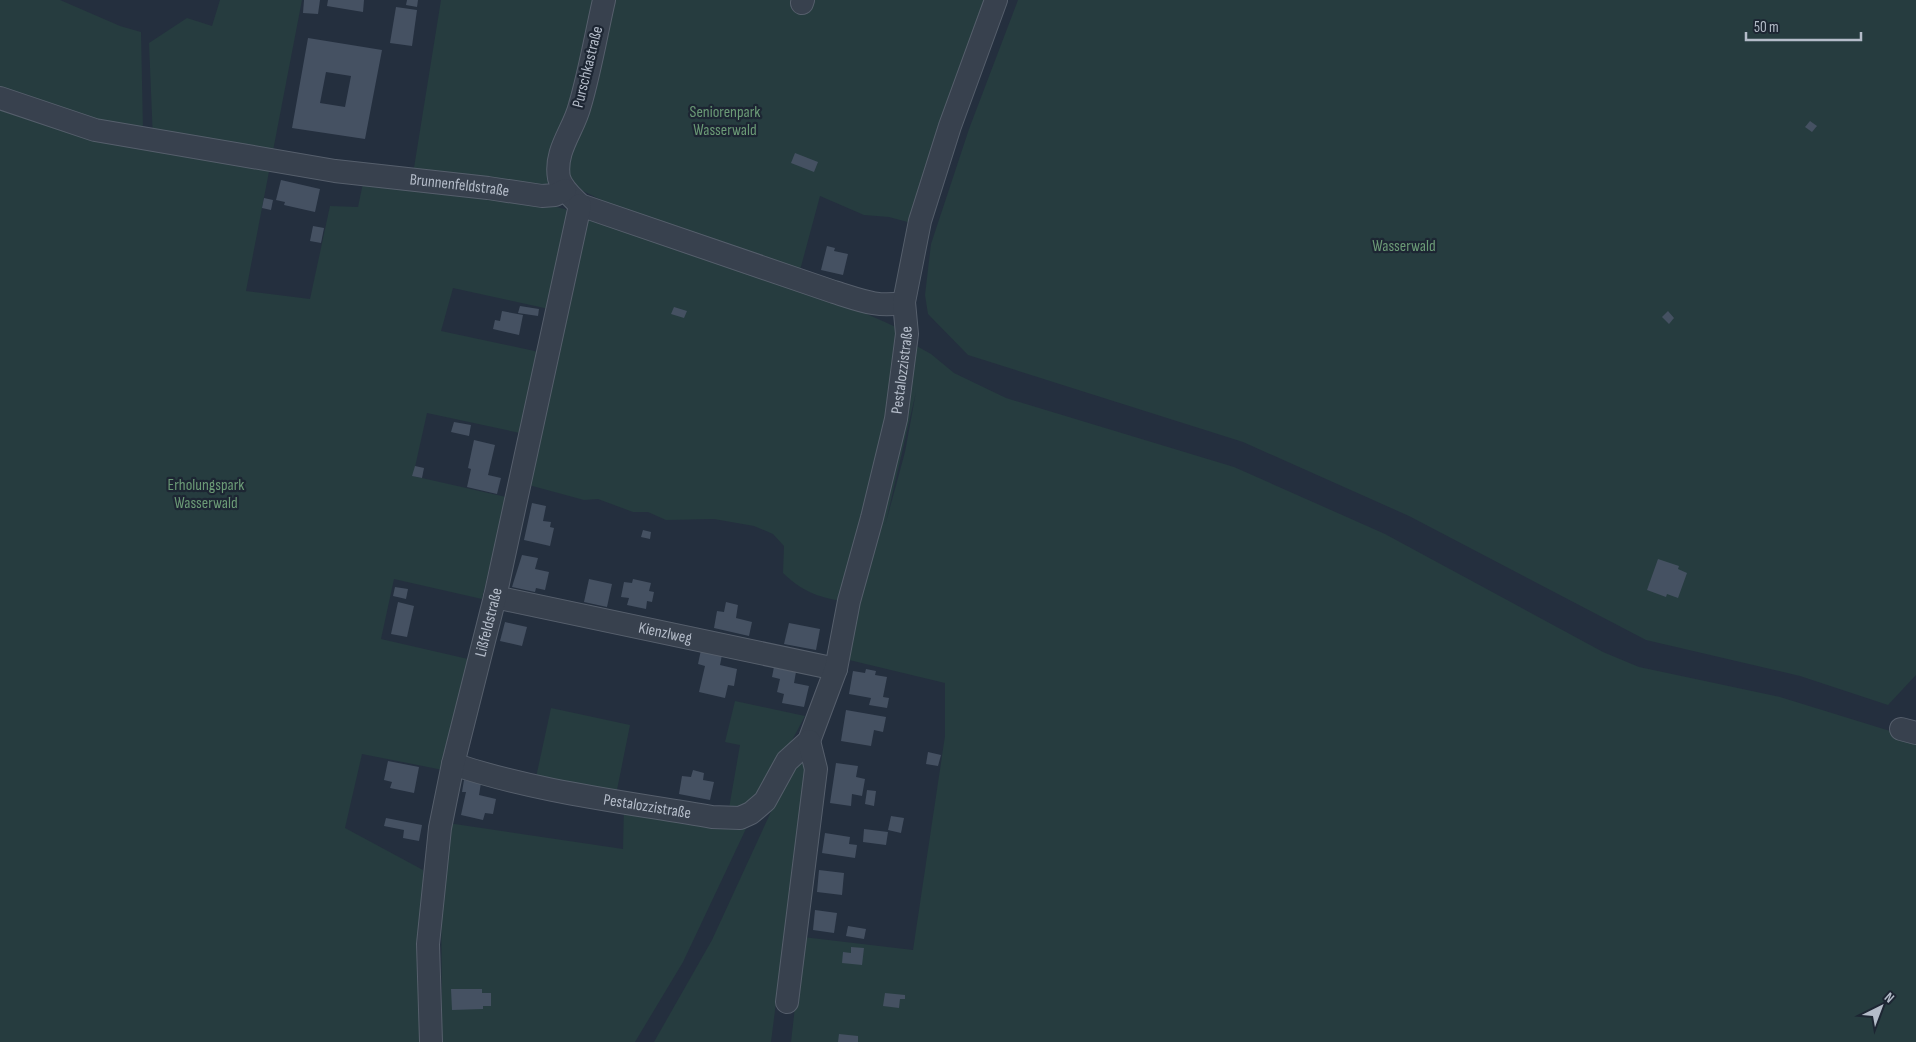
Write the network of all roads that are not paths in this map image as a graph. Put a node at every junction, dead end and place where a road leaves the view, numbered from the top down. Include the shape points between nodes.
1 (604, 0) edge
2 (996, 0) edge
3 (0, 98) edge
4 (572, 197) junction
5 (904, 302) junction
6 (495, 597) junction
7 (836, 669) junction
8 (809, 742) junction
9 (453, 764) junction
10 (787, 1002) dead end
11 (430, 1042) edge

1 - 4 street, Purschkastraße via 580,107 558,162 560,179
2 - 5 street, Pestalozzistraße via 930,186
3 - 4 street, Brunnenfeldstraße via 95,130 335,171
4 - 5 street via 873,304
4 - 6 street, Lißfeldstraße
5 - 7 street, Pestalozzistraße via 907,334 896,419 849,601
6 - 7 street, Kienzlweg
6 - 9 street, Lißfeldstraße
7 - 8 street, Pestalozzistraße
8 - 9 street, Pestalozzistraße via 787,761 765,800 740,818 712,817 541,787 491,777
8 - 10 street via 816,770
9 - 11 street, Lißfeldstraße via 433,875 428,944

